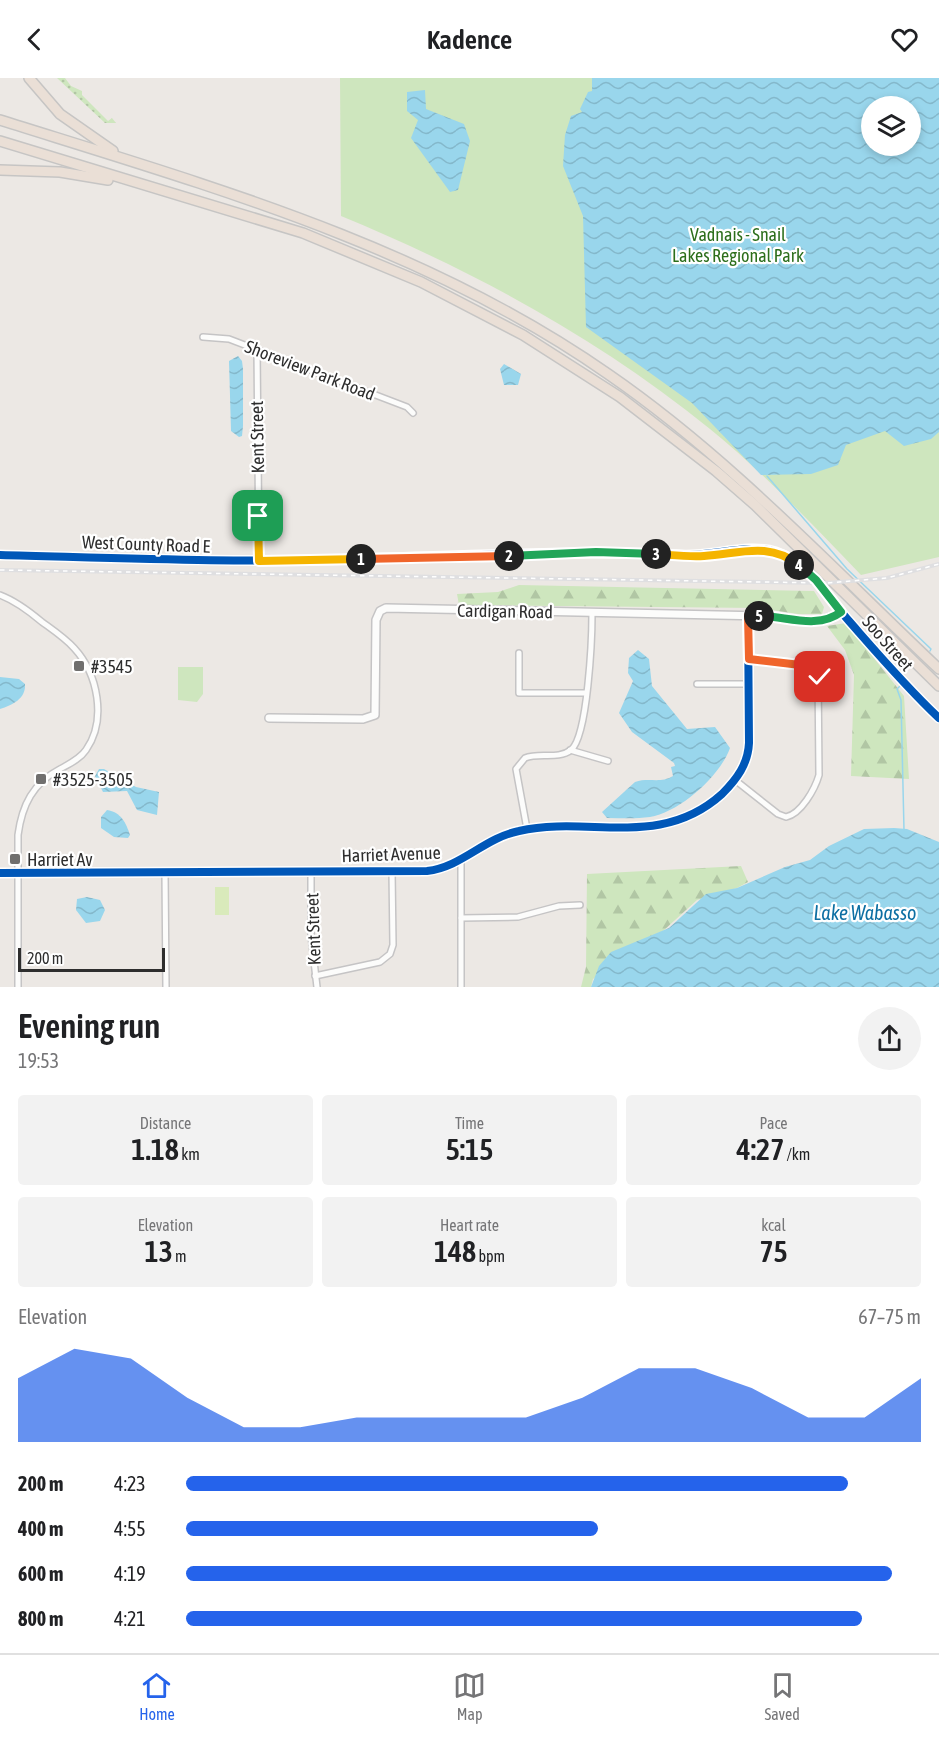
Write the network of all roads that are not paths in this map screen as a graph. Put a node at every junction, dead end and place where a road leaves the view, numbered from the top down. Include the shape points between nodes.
1 (28, 78) edge
2 (0, 120) edge
3 (0, 141) edge
4 (145, 166) junction
5 (0, 170) edge
6 (152, 189) junction
7 (203, 337) dead end
8 (257, 349) junction
9 (413, 413) dead end
10 (758, 549) joint
11 (0, 555) edge
12 (259, 561) junction
13 (0, 595) edge
14 (841, 612) junction
15 (592, 613) junction
16 (748, 616) junction
17 (519, 653) dead end
18 (749, 659) junction
19 (939, 669) edge
20 (697, 684) dead end
21 (749, 684) junction
22 (939, 686) edge
23 (586, 693) junction
24 (269, 718) dead end
25 (939, 718) edge
26 (570, 750) junction
27 (608, 760) dead end
28 (735, 780) junction
29 (527, 829) junction
30 (461, 860) junction
31 (392, 871) junction
32 (165, 872) junction
33 (311, 872) junction
34 (0, 873) edge
35 (18, 873) junction
36 (580, 905) dead end
37 (461, 918) junction
38 (315, 976) junction
39 (18, 987) edge
40 (166, 987) edge
41 (317, 987) edge
42 (461, 987) edge

1 - 4 highway via 74,126
2 - 4 highway
3 - 6 highway
4 - 19 highway via 327,227 399,256 497,305 574,351 639,396 729,469
5 - 6 highway via 60,172
6 - 22 highway via 267,221 380,264 487,315 556,355 651,420 723,477
7 - 8 street, Shoreview Park Road via 230,339
8 - 9 street, Shoreview Park Road via 407,407
8 - 12 street, Kent Street
10 - 12 street, West County Road E via 700,556 596,552
10 - 14 street, Soo Street via 777,552 795,562 816,580
11 - 12 street, West County Road E
13 - 35 street via 23,607 74,648 87,666 98,705 96,726 85,752 45,777 31,792 18,835
14 - 16 street, Cardigan Road via 826,619 805,621
14 - 25 street, Soo Street
15 - 16 street, Cardigan Road
15 - 23 street
15 - 24 street, Cardigan Road via 386,608 376,620 375,715 363,719
16 - 18 street, Harriet Avenue
17 - 23 street via 519,693
18 - 21 street, Harriet Avenue
18 - 28 street via 809,666 818,673 819,775 796,812 786,817
20 - 21 street
21 - 28 street, Harriet Avenue via 748,751
23 - 26 street via 576,742
26 - 27 street
26 - 29 street via 558,755 529,756 518,765 516,778
28 - 29 street, Harriet Avenue via 709,804 662,825
29 - 30 street, Harriet Avenue via 491,841
30 - 31 street, Harriet Avenue via 437,870
30 - 37 street
31 - 33 street, Harriet Avenue
31 - 38 street via 390,954 380,962
32 - 33 street, Harriet Avenue
32 - 35 street, Harriet Avenue
32 - 40 street
33 - 38 street, Kent Street
34 - 35 street, Harriet Avenue
35 - 39 street
36 - 37 street via 518,916
37 - 42 street
38 - 41 street, Kent Street

